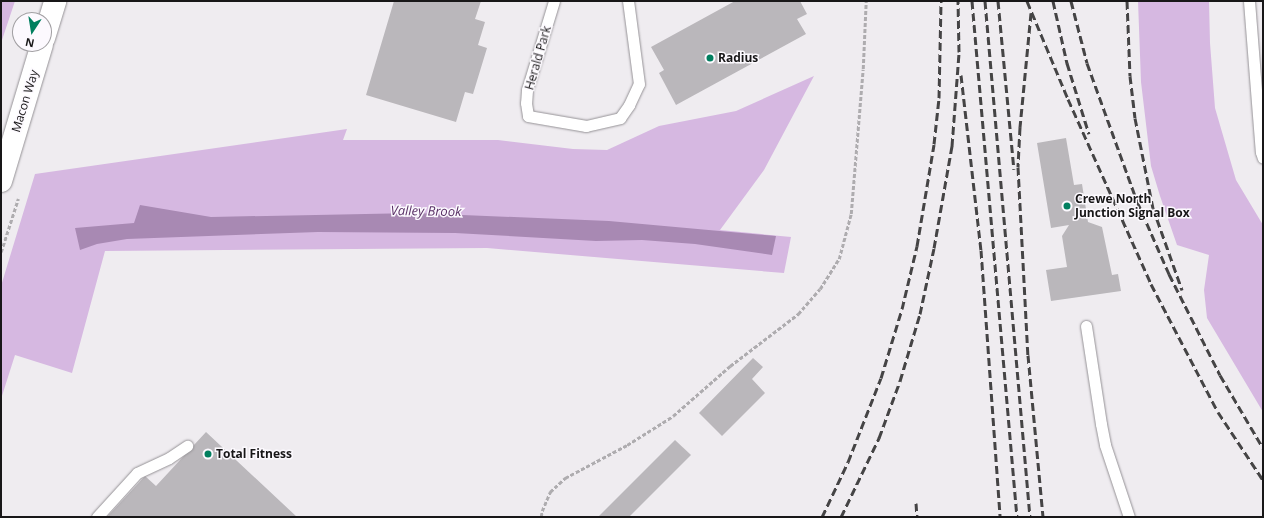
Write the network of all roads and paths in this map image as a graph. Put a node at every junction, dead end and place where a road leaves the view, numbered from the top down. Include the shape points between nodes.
1 (55, 1) edge
2 (554, 1) edge
3 (628, 1) edge
4 (866, 1) edge
5 (1249, 1) edge
6 (52, 12) edge
7 (40, 52) edge
8 (1263, 158) edge
9 (1, 181) edge
10 (1086, 326) dead end
11 (187, 446) dead end
12 (97, 517) edge
13 (541, 517) edge
14 (1129, 517) edge

1 - 6 main road
2 - 3 lane, Herald Park via 528,90 528,116 586,126 620,118 639,84
4 - 13 path via 851,214 839,259 820,289 798,314 730,366 673,416 627,445 565,478 550,492
5 - 8 lane
7 - 9 main road, Macon Way
10 - 14 lane via 1104,438
11 - 12 lane via 169,458 137,473

